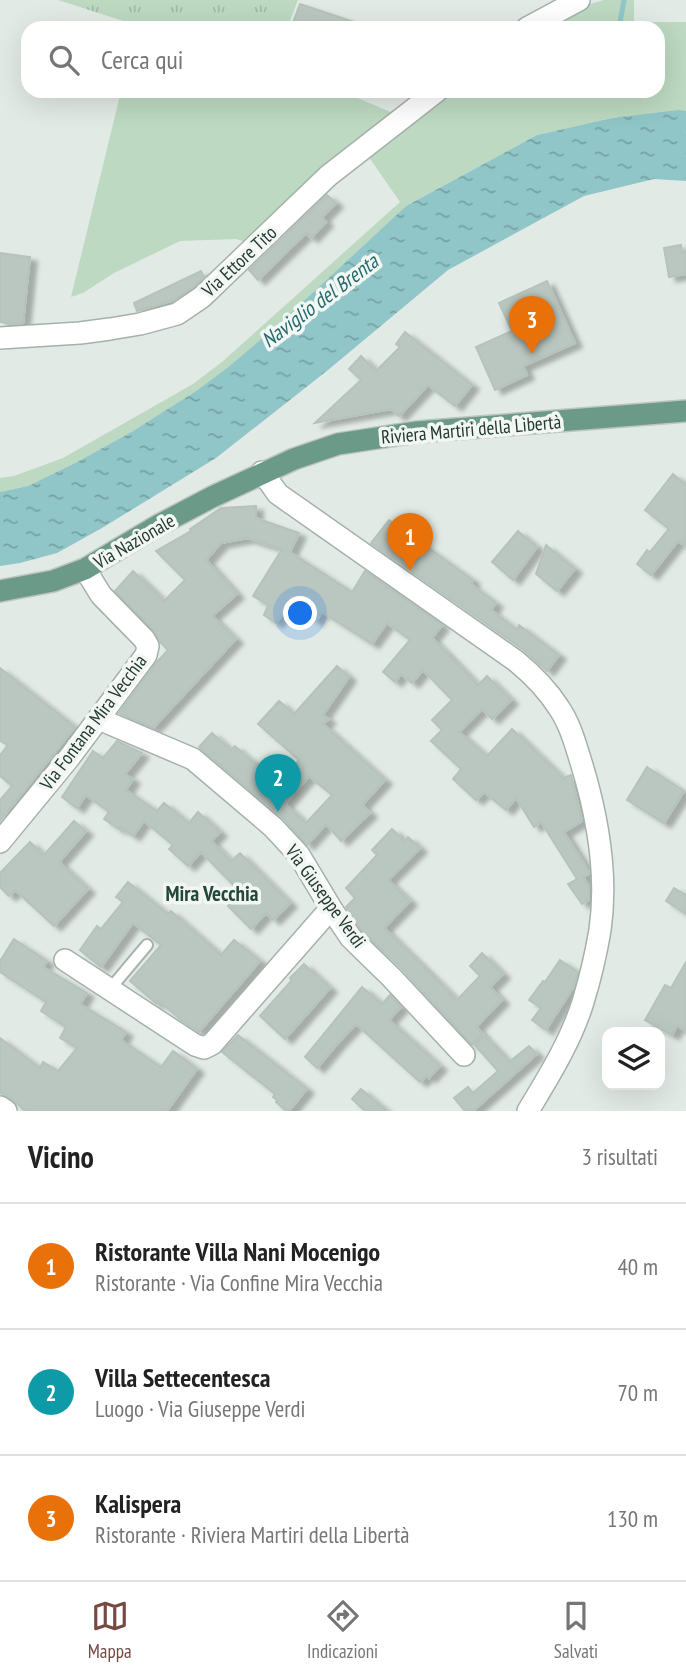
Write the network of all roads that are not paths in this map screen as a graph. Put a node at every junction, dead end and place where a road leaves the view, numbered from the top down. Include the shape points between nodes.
1 (579, 0) edge
2 (540, 21) edge
3 (428, 98) edge
4 (0, 338) edge
5 (686, 411) edge
6 (262, 472) junction
7 (85, 569) junction
8 (0, 592) edge
9 (99, 719) junction
10 (0, 842) edge
11 (332, 910) junction
12 (147, 945) dead end
13 (65, 960) dead end
14 (110, 989) junction
15 (464, 1055) dead end
16 (0, 1107) edge
17 (6, 1111) edge
18 (528, 1111) edge

1 - 2 street
3 - 4 street, Via Ettore Tito via 328,176 202,297 177,314 110,329
5 - 6 main road, Riviera Martiri della Libertà via 377,437 338,444
6 - 7 main road, Via Nazionale
6 - 18 street via 278,494 533,675 570,729 591,795 601,857 600,930 582,1004 564,1051
7 - 8 main road, Via Nazionale
7 - 9 street, Via Fontana Mira Vecchia via 100,595 148,646
9 - 10 street, Via Fontana Mira Vecchia
9 - 11 street, Via Giuseppe Verdi via 193,759 299,855
11 - 14 street via 204,1048
11 - 15 street, Via Giuseppe Verdi via 351,937
12 - 14 lane
13 - 14 street
16 - 17 street

